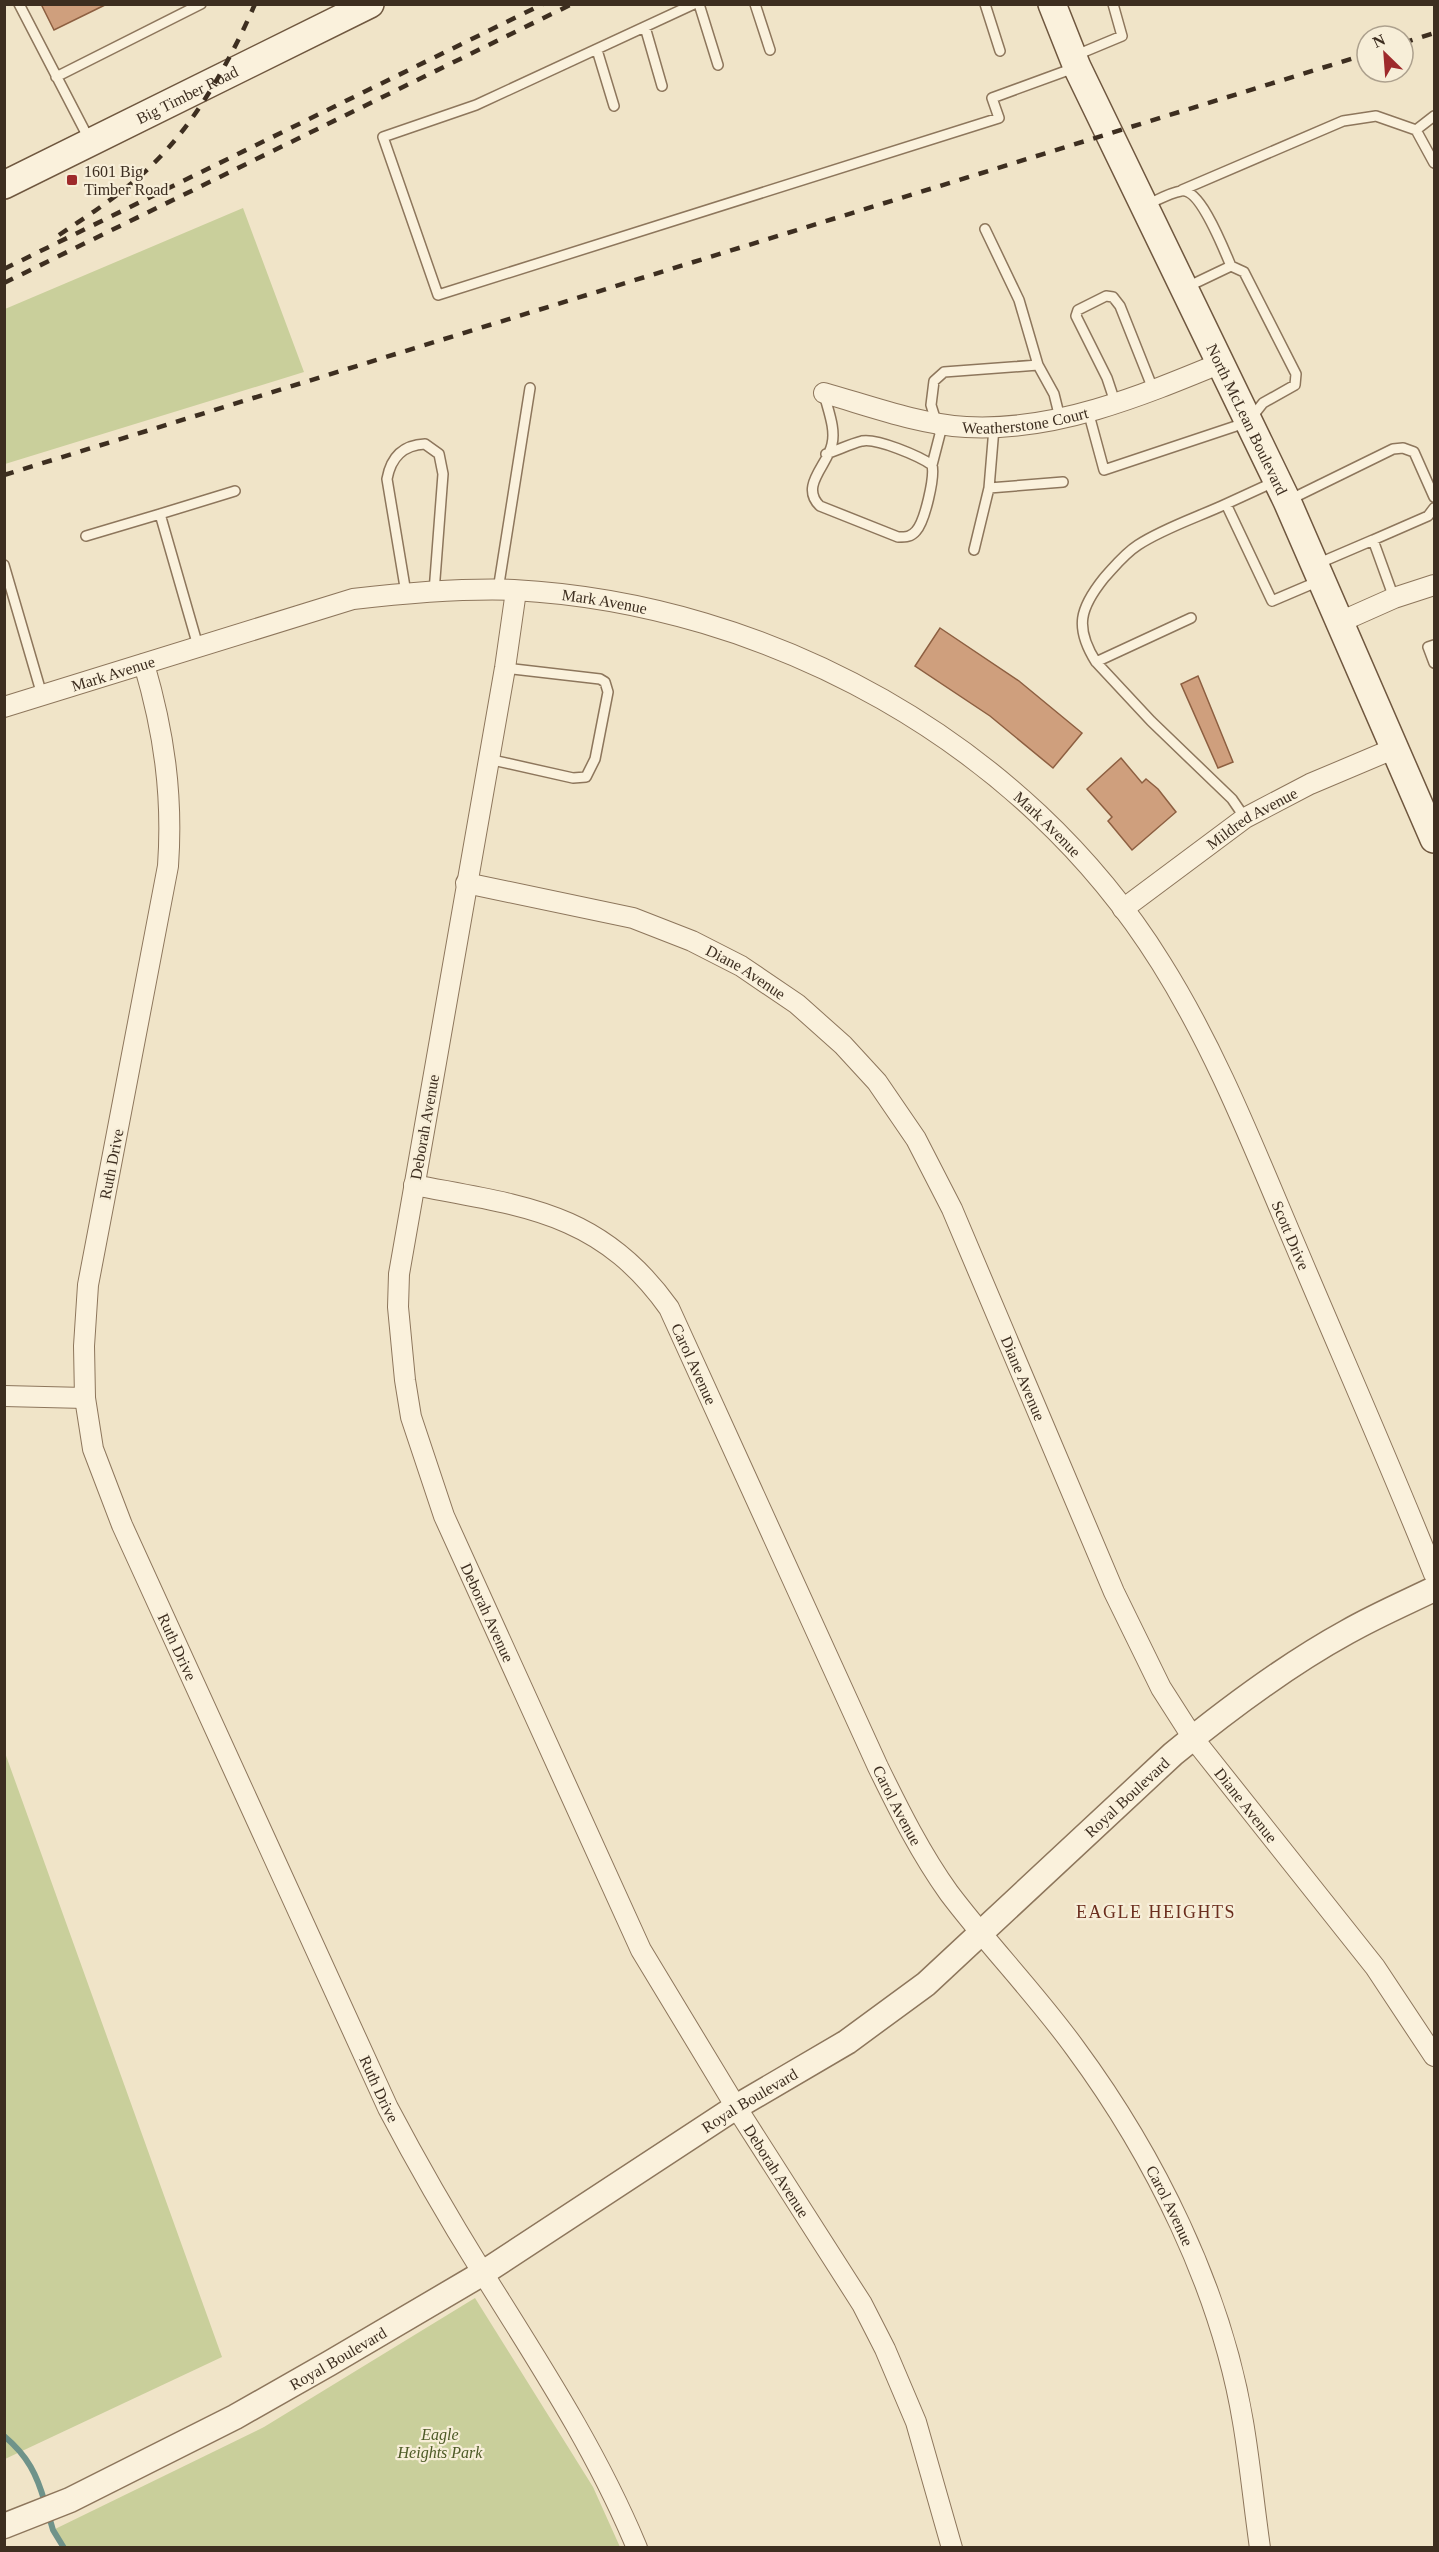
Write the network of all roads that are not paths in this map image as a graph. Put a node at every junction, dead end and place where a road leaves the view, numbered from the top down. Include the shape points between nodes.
1 (20, 4) edge
2 (201, 4) edge
3 (370, 4) edge
4 (694, 4) edge
5 (699, 4) edge
6 (755, 4) edge
7 (985, 4) edge
8 (1052, 4) edge
9 (1113, 4) edge
10 (645, 27) junction
11 (597, 50) junction
12 (770, 50) dead end
13 (1000, 51) dead end
14 (1075, 62) junction
15 (718, 65) dead end
16 (56, 77) junction
17 (662, 86) dead end
18 (614, 106) dead end
19 (1434, 116) edge
20 (1416, 130) junction
21 (90, 141) junction
22 (1434, 163) edge
23 (4, 185) edge
24 (1182, 190) junction
25 (1144, 206) junction
26 (985, 229) dead end
27 (1231, 266) junction
28 (1185, 288) junction
29 (1221, 363) junction
30 (1038, 365) junction
31 (530, 388) dead end
32 (1153, 388) junction
33 (824, 393) joint
34 (1115, 402) junction
35 (1088, 411) junction
36 (1060, 419) junction
37 (936, 422) junction
38 (1248, 422) junction
39 (994, 428) junction
40 (826, 454) junction
41 (932, 465) junction
42 (1063, 482) dead end
43 (989, 488) junction
44 (235, 491) dead end
45 (1282, 491) junction
46 (1434, 497) edge
47 (1226, 504) junction
48 (1434, 508) edge
49 (160, 514) junction
50 (86, 536) dead end
51 (1373, 540) junction
52 (974, 550) dead end
53 (4, 565) edge
54 (1318, 572) junction
55 (1434, 585) edge
56 (507, 590) junction
57 (434, 592) junction
58 (406, 593) junction
59 (1394, 598) junction
60 (1191, 618) dead end
61 (1340, 622) junction
62 (1434, 645) edge
63 (198, 646) junction
64 (1096, 662) junction
65 (1434, 663) edge
66 (144, 664) junction
67 (505, 668) junction
68 (42, 695) junction
69 (4, 707) edge
70 (1393, 749) junction
71 (488, 759) junction
72 (1245, 818) junction
73 (1434, 839) edge
74 (466, 883) junction
75 (1123, 909) junction
76 (414, 1185) junction
77 (4, 1396) edge
78 (86, 1398) junction
79 (1434, 1574) edge
80 (1434, 1589) edge
81 (1193, 1737) junction
82 (980, 1933) junction
83 (1434, 2056) edge
84 (736, 2107) junction
85 (483, 2273) junction
86 (10, 2524) edge
87 (637, 2547) edge
88 (952, 2547) edge
89 (1260, 2547) edge

1 - 16 lane
2 - 16 lane
3 - 21 main road, Big Timber Road
4 - 10 lane
5 - 15 lane
6 - 12 lane
7 - 13 lane
8 - 14 main road, North McLean Boulevard
9 - 14 lane via 1122,36
10 - 11 lane
10 - 17 lane
11 - 14 lane via 476,105 383,137 438,295 999,118 992,98
11 - 18 lane
14 - 25 main road, North McLean Boulevard
16 - 21 lane
19 - 20 lane
20 - 22 lane
20 - 24 lane via 1376,116 1343,120
21 - 23 main road, Big Timber Road
24 - 25 lane
24 - 27 lane via 1190,192 1201,205
25 - 28 main road, North McLean Boulevard
26 - 30 lane via 1019,300
27 - 28 lane
27 - 38 lane via 1244,272 1296,374 1295,385 1263,403
28 - 29 main road, North McLean Boulevard
29 - 32 street, Weatherstone Court
29 - 38 main road, North McLean Boulevard
30 - 36 lane via 1054,394
30 - 37 lane via 944,372 934,381 932,405
31 - 56 lane
32 - 34 street, Weatherstone Court
32 - 34 lane via 1120,306 1113,297 1106,296 1078,310 1076,315
33 - 37 street, Weatherstone Court
33 - 40 lane via 833,432
34 - 35 street, Weatherstone Court
35 - 36 street, Weatherstone Court
35 - 38 lane via 1104,470
36 - 39 street, Weatherstone Court
37 - 39 street, Weatherstone Court
37 - 41 lane via 940,434
38 - 45 main road, North McLean Boulevard
39 - 43 lane
40 - 41 lane via 863,440 874,441
40 - 41 lane via 811,491 813,500 898,537 908,537 918,530 935,475
42 - 43 lane
43 - 52 lane
44 - 49 lane
45 - 46 lane via 1403,448 1414,452
45 - 47 lane
45 - 54 main road, North McLean Boulevard
47 - 54 lane via 1272,601
47 - 64 lane via 1140,544 1123,556 1096,588 1083,613 1086,641
48 - 51 lane via 1428,516
49 - 50 lane
49 - 63 lane
51 - 54 lane
51 - 59 lane
53 - 68 lane
54 - 61 main road, North McLean Boulevard
55 - 59 street
56 - 57 street, Mark Avenue
56 - 67 street, Deborah Avenue
56 - 75 street, Mark Avenue via 639,608 695,621 786,652 854,683 910,715 1005,784 1085,862
57 - 58 street, Mark Avenue
57 - 58 lane via 443,474 439,454 425,444 411,445 398,454 389,467 387,479
58 - 63 street, Mark Avenue via 353,599
59 - 61 street
60 - 64 lane
61 - 70 main road, North McLean Boulevard
62 - 65 lane via 1428,647
63 - 66 street, Mark Avenue
64 - 72 lane via 1150,721 1232,799
66 - 68 street, Mark Avenue
66 - 78 street, Ruth Drive via 168,771 168,866 88,1285 83,1367
67 - 71 street, Deborah Avenue
67 - 71 lane via 600,679 608,692 592,770 586,777 573,778
68 - 69 street, Mark Avenue
70 - 72 street, Mildred Avenue
70 - 73 main road, North McLean Boulevard
71 - 74 street, Deborah Avenue
72 - 75 street, Mildred Avenue
74 - 76 street, Deborah Avenue
74 - 81 street, Diane Avenue via 633,918 692,941 741,966 796,1004 843,1045 877,1082 916,1139 952,1209 1122,1611 1161,1688
75 - 79 street, Scott Drive via 1161,962 1225,1082
76 - 82 street, Carol Avenue via 518,1205 576,1225 605,1242 655,1288 685,1337 897,1806 948,1890
76 - 84 street, Deborah Avenue via 399,1274 398,1307 411,1417 444,1516 637,1941
77 - 78 street
78 - 85 street, Ruth Drive via 93,1449 122,1525 352,2034 430,2187
80 - 81 street, Royal Boulevard via 1348,1631
81 - 82 street, Royal Boulevard
81 - 83 street, Diane Avenue via 1375,1967
82 - 84 street, Royal Boulevard via 886,2015
82 - 89 street, Carol Avenue via 1074,2046 1125,2120 1167,2196 1206,2289 1228,2358 1243,2420
84 - 85 street, Royal Boulevard
84 - 88 street, Deborah Avenue via 862,2304 885,2349 916,2422
85 - 86 street, Royal Boulevard via 235,2417 70,2500
85 - 87 street, Ruth Drive via 580,2432

